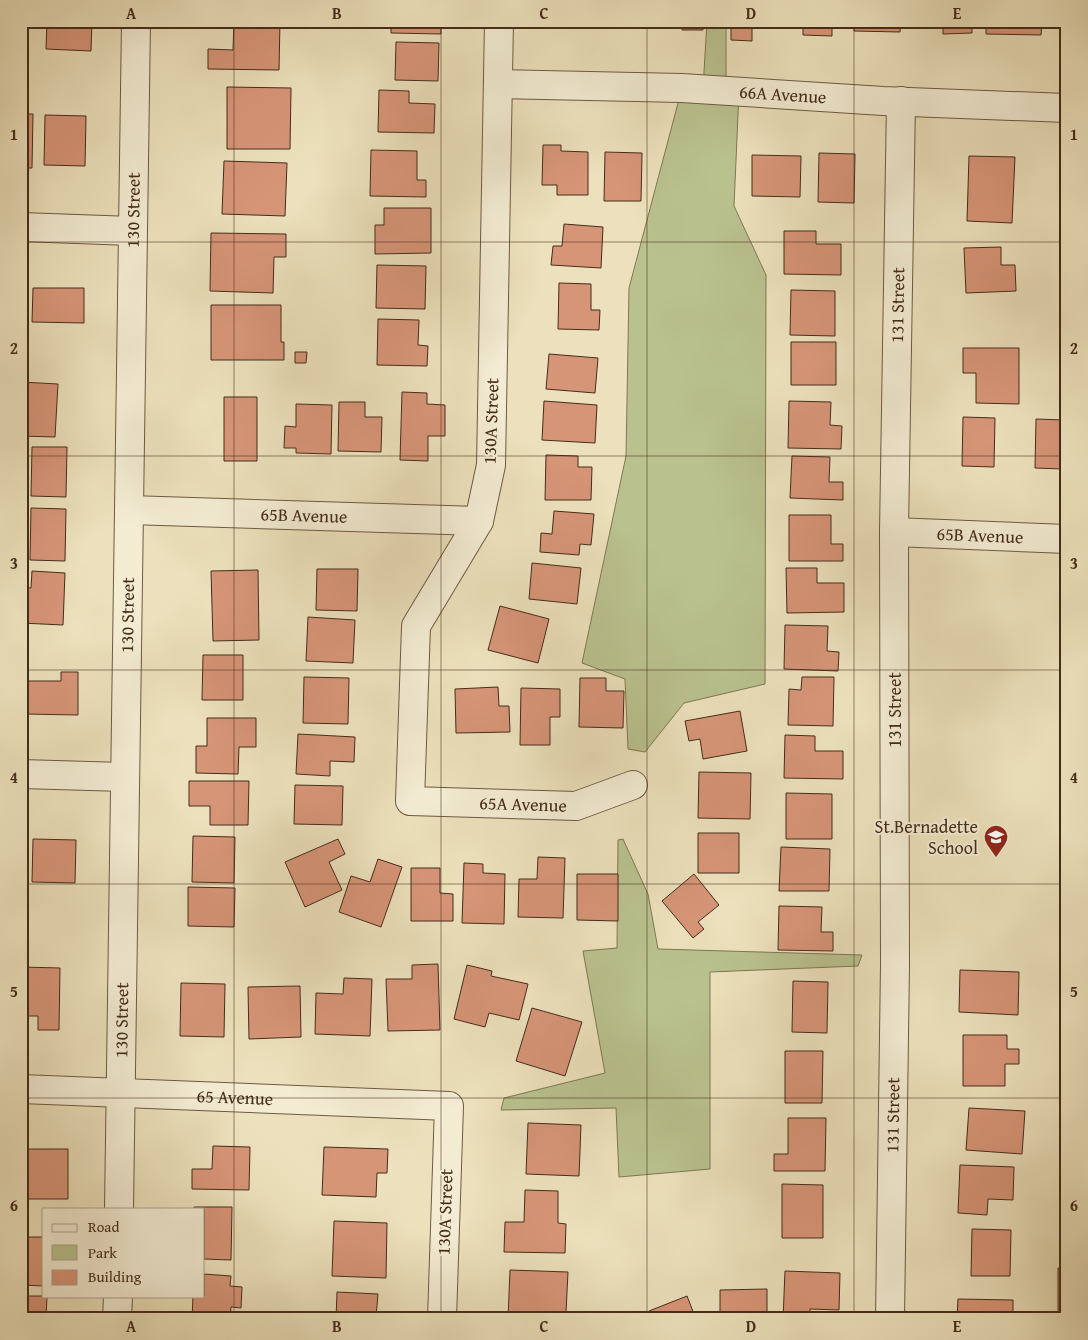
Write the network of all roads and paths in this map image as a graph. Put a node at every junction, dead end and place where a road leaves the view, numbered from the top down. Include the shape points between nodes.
1 (136, 21) edge
2 (500, 21) edge
3 (498, 84) junction
4 (901, 101) junction
5 (1067, 108) edge
6 (21, 227) edge
7 (132, 230) junction
8 (129, 510) junction
9 (479, 521) junction
10 (894, 532) junction
11 (1067, 538) edge
12 (21, 774) edge
13 (124, 777) junction
14 (633, 785) dead end
15 (410, 801) joint
16 (21, 1089) edge
17 (121, 1093) junction
18 (449, 1106) joint
19 (119, 1208) edge
20 (118, 1298) edge
21 (118, 1319) edge
22 (442, 1319) edge
23 (890, 1319) edge

1 - 7 street, 130 Street
2 - 3 street, 130A Street
3 - 4 street, 66A Avenue via 682,88
3 - 9 street, 130A Street via 491,465
4 - 5 street, 66A Avenue
4 - 10 street, 131 Street
6 - 7 street
7 - 8 street, 130 Street
8 - 9 street, 65B Avenue
8 - 13 street, 130 Street
9 - 15 street, 130A Street via 416,626
10 - 11 street, 65B Avenue
10 - 23 street, 131 Street via 895,965
12 - 13 street
13 - 17 street, 130 Street
14 - 15 street, 65A Avenue via 576,806
16 - 17 street, 65 Avenue
17 - 18 street, 65 Avenue
17 - 19 street, 130 Street
18 - 22 street, 130A Street
20 - 21 street

